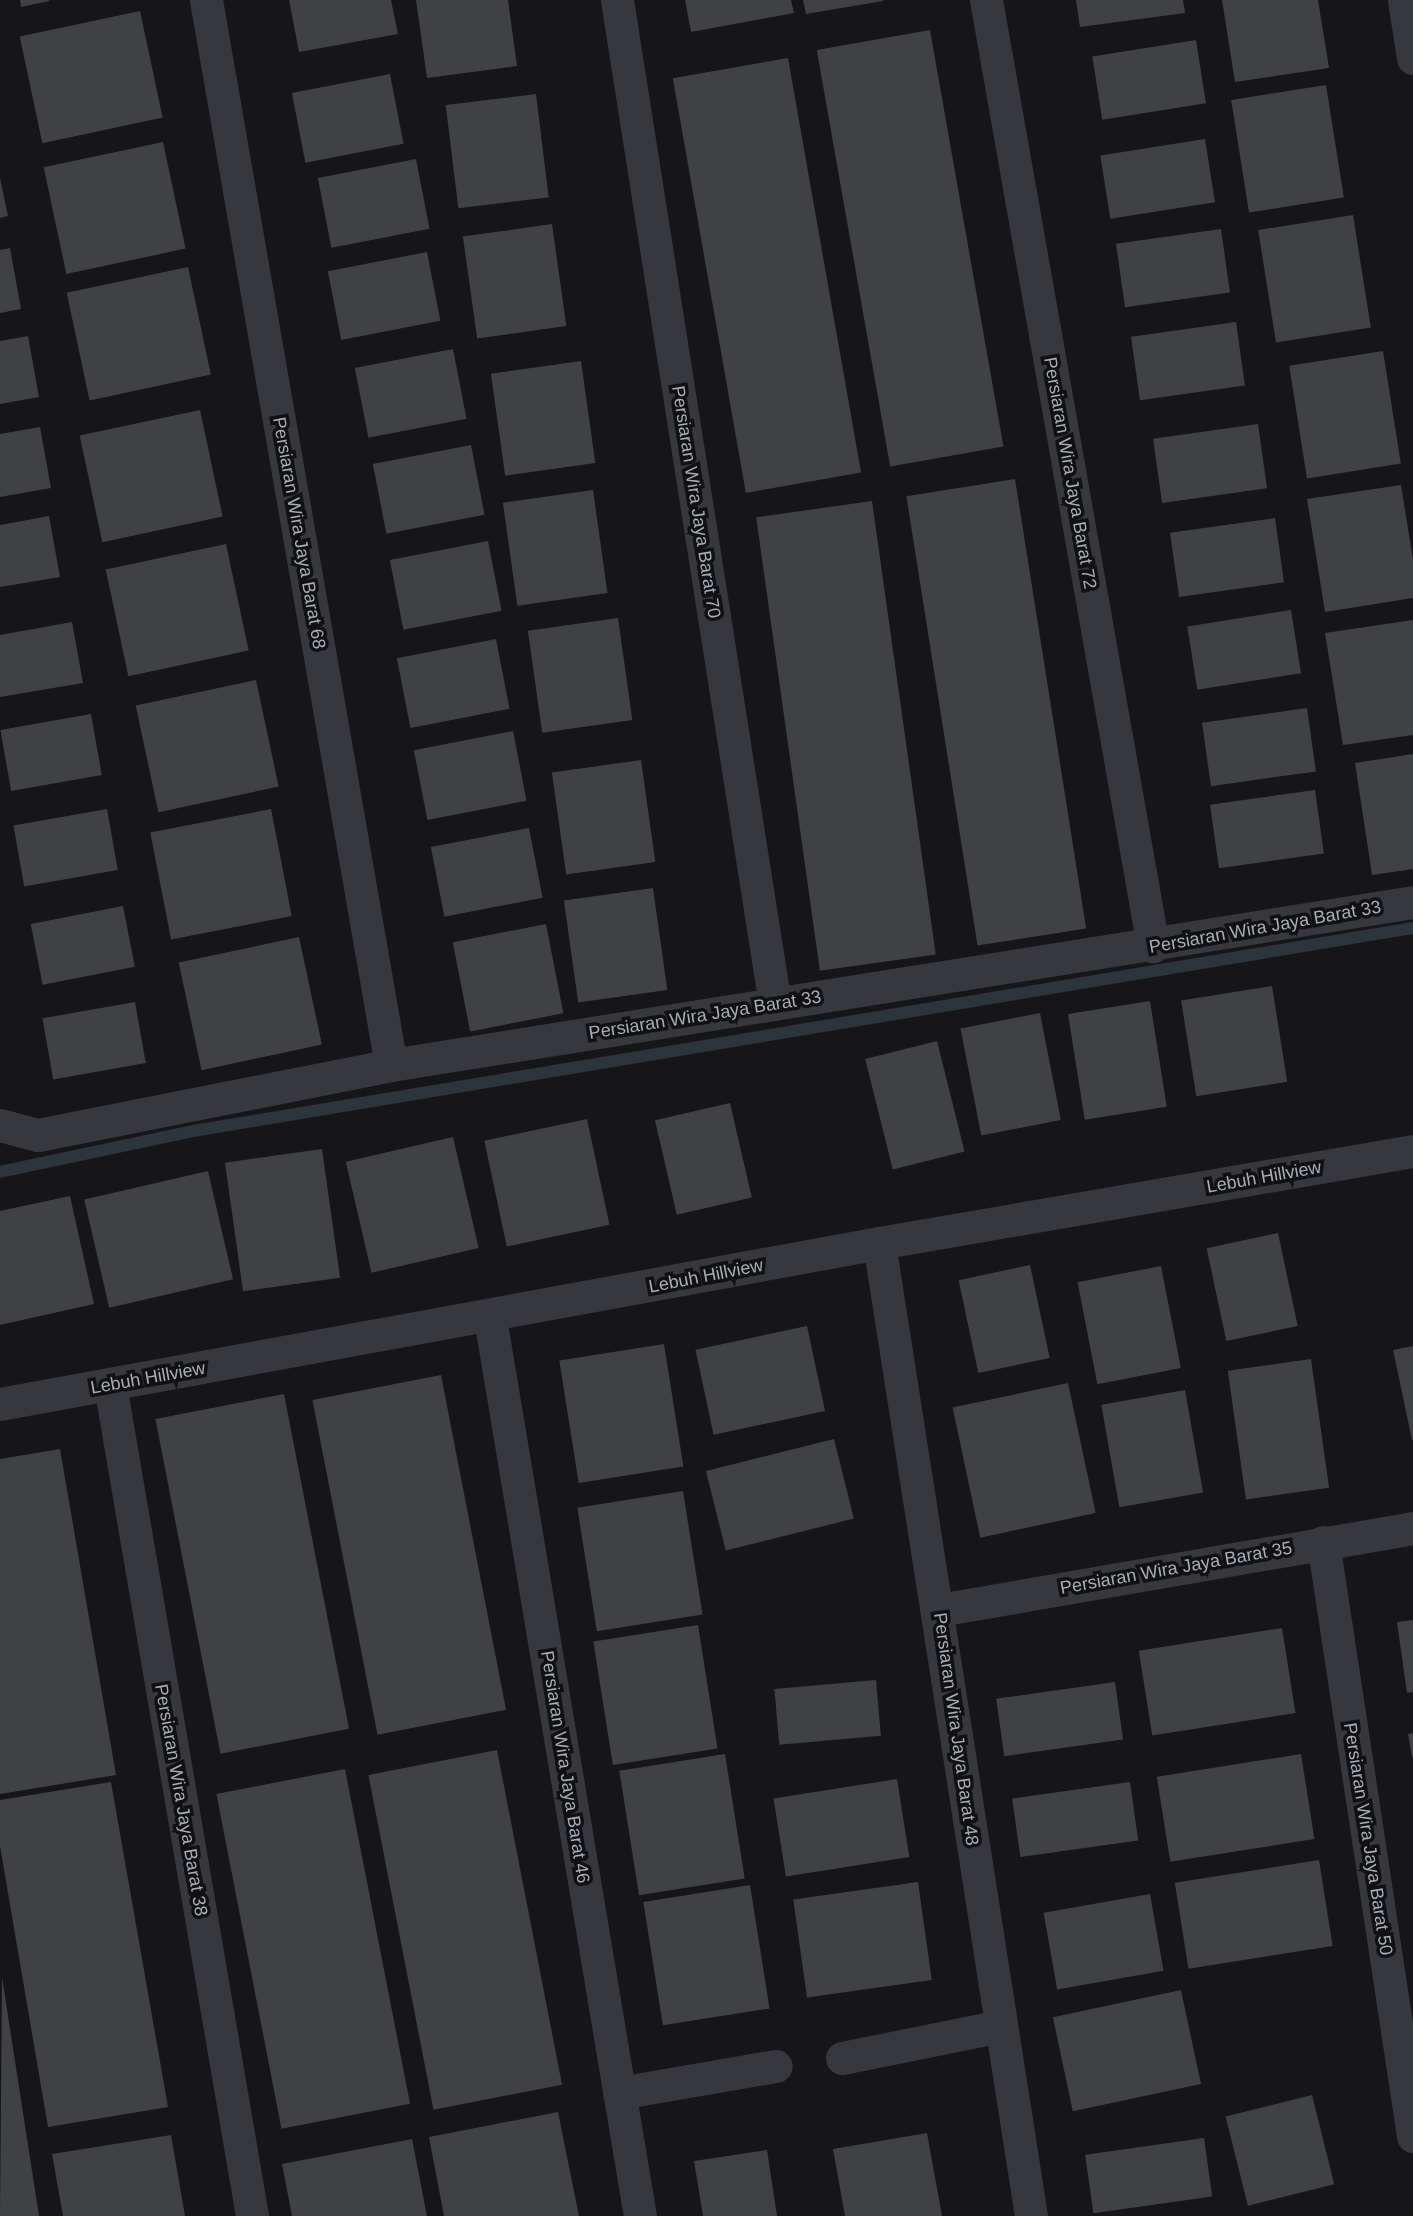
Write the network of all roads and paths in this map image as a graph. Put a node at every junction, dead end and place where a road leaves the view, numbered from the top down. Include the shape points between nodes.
1 (206, 0) edge
2 (617, 0) edge
3 (986, 0) edge
4 (1404, 0) edge
5 (1413, 58) edge
6 (1413, 902) edge
7 (1153, 946) junction
8 (775, 1004) junction
9 (391, 1065) junction
10 (0, 1125) edge
11 (1413, 1152) edge
12 (879, 1243) junction
13 (490, 1318) junction
14 (110, 1385) junction
15 (0, 1404) edge
16 (1413, 1528) edge
17 (1323, 1542) junction
18 (939, 1610) junction
19 (1000, 2026) junction
20 (842, 2058) dead end
21 (776, 2066) dead end
22 (619, 2093) junction
23 (1413, 2136) edge
24 (252, 2216) edge
25 (640, 2216) edge
26 (1031, 2216) edge

1 - 9 street, Persiaran Wira Jaya Barat 68
2 - 8 street, Persiaran Wira Jaya Barat 70
3 - 7 street, Persiaran Wira Jaya Barat 72
4 - 5 street
6 - 7 street, Persiaran Wira Jaya Barat 33
7 - 8 street, Persiaran Wira Jaya Barat 33
8 - 9 street, Persiaran Wira Jaya Barat 33
9 - 10 street, Persiaran Wira Jaya Barat 33 via 38,1135
11 - 12 street, Lebuh Hillview
12 - 13 street, Lebuh Hillview
12 - 18 street, Persiaran Wira Jaya Barat 48
13 - 14 street, Lebuh Hillview
13 - 22 street, Persiaran Wira Jaya Barat 46
14 - 15 street, Lebuh Hillview
14 - 24 street, Persiaran Wira Jaya Barat 38
16 - 17 street, Persiaran Wira Jaya Barat 35
17 - 18 street, Persiaran Wira Jaya Barat 35
17 - 23 street, Persiaran Wira Jaya Barat 50
18 - 19 street, Persiaran Wira Jaya Barat 48
19 - 20 street
19 - 26 street, Persiaran Wira Jaya Barat 48
21 - 22 street
22 - 25 street, Persiaran Wira Jaya Barat 46

